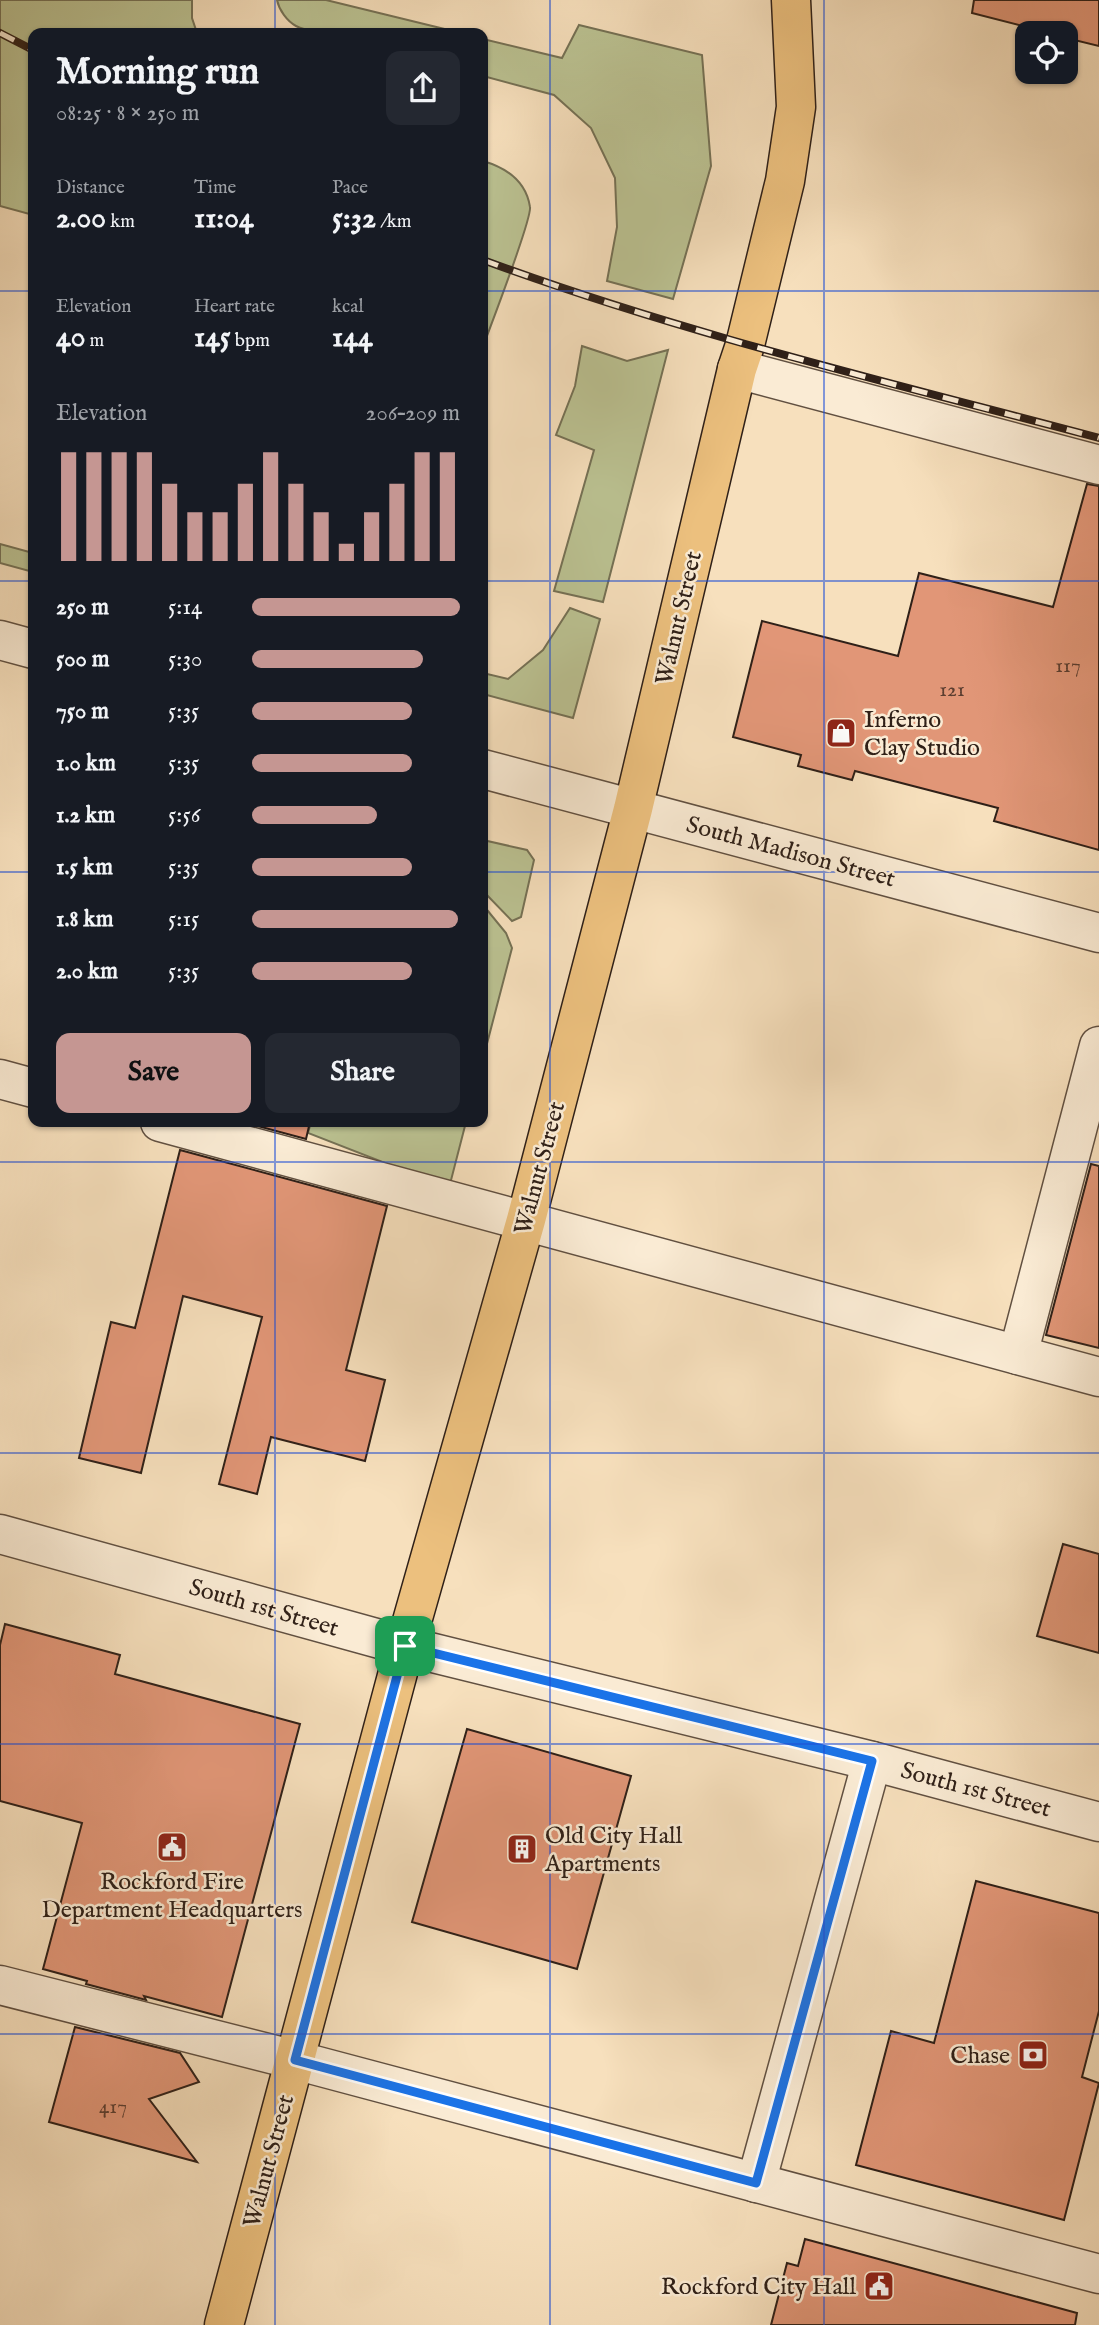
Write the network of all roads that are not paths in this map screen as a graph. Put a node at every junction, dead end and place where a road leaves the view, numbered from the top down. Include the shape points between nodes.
1 (791, 0) edge
2 (737, 369) junction
3 (1099, 466) edge
4 (0, 640) edge
5 (28, 648) edge
6 (488, 770) edge
7 (633, 809) junction
8 (1099, 933) edge
9 (1099, 1046) edge
10 (0, 1079) edge
11 (28, 1087) edge
12 (179, 1127) edge
13 (526, 1220) junction
14 (1017, 1355) junction
15 (1099, 1377) edge
16 (0, 1534) edge
17 (405, 1646) junction
18 (872, 1761) junction
19 (1099, 1822) edge
20 (0, 1984) edge
21 (295, 2060) junction
22 (756, 2183) junction
23 (1099, 2274) edge
24 (224, 2325) edge

1 - 2 main road, Walnut Street via 796,107 785,181
2 - 3 street
2 - 7 main road, Walnut Street
4 - 5 street
6 - 7 street, South Madison Street
7 - 8 street, South Madison Street
7 - 13 main road, Walnut Street
9 - 14 street
10 - 11 street
12 - 13 street
13 - 14 street
13 - 17 main road, Walnut Street
14 - 15 street
16 - 17 street, South 1st Street
17 - 18 street, South 1st Street
17 - 21 main road, Walnut Street
18 - 19 street, South 1st Street
18 - 22 street
20 - 21 street
21 - 22 street
21 - 24 main road, Walnut Street
22 - 23 street

